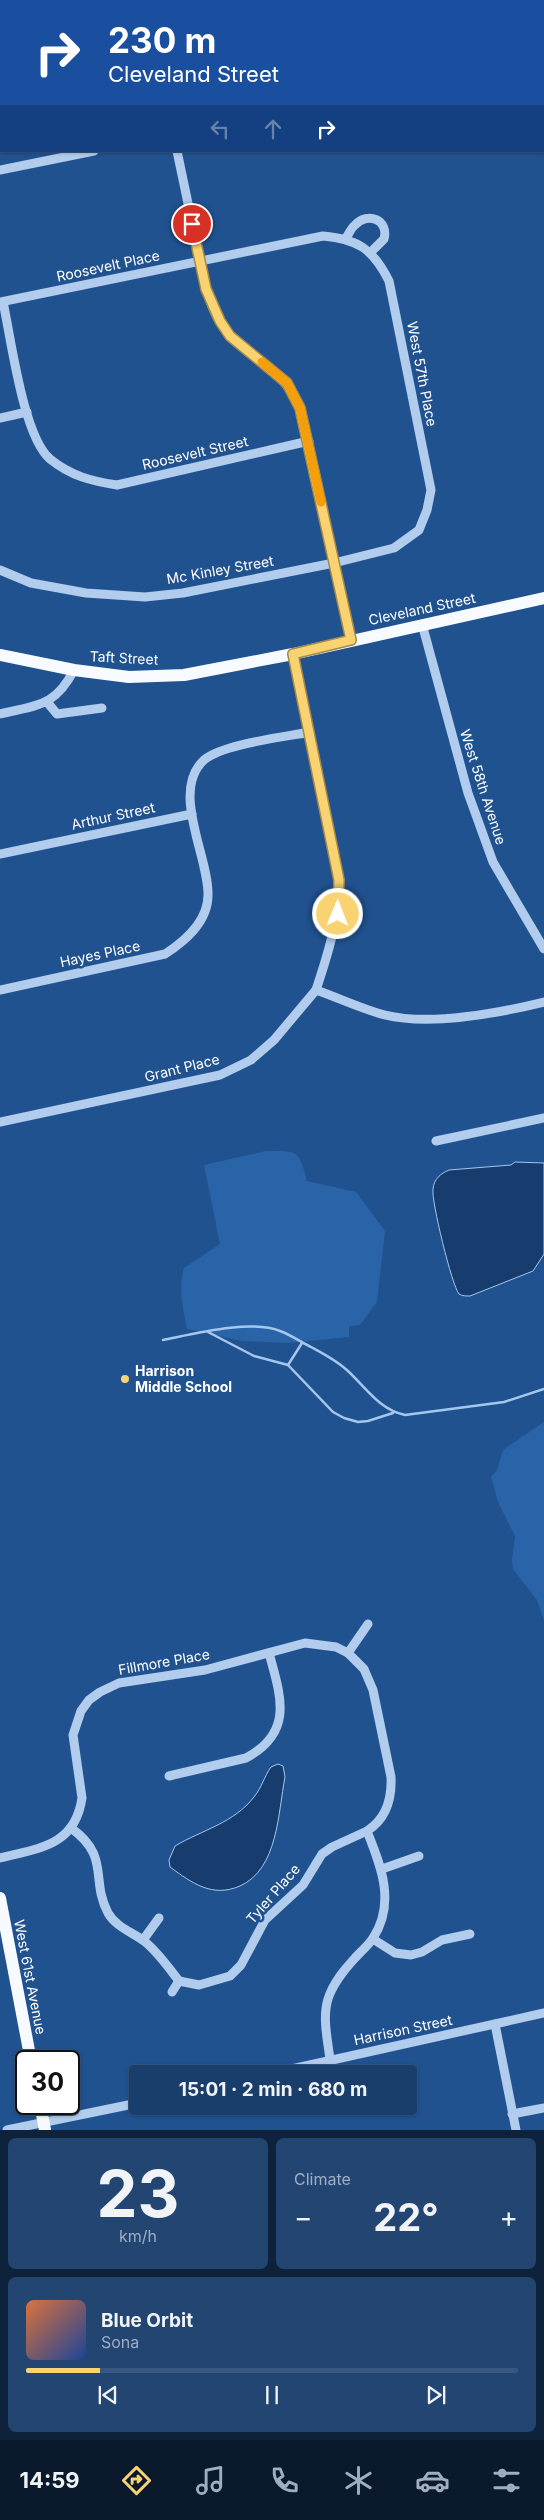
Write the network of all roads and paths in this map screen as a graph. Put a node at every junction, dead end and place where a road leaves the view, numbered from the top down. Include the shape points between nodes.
1 (89, 152) edge
2 (177, 152) edge
3 (0, 170) edge
4 (346, 238) junction
5 (368, 252) junction
6 (200, 261) junction
7 (2, 302) edge
8 (27, 412) junction
9 (0, 418) edge
10 (309, 441) junction
11 (427, 510) joint
12 (334, 563) junction
13 (0, 570) edge
14 (544, 598) edge
15 (422, 624) junction
16 (351, 640) junction
17 (293, 654) junction
18 (0, 655) edge
19 (247, 663) joint
20 (74, 670) junction
21 (47, 702) junction
22 (102, 708) dead end
23 (0, 714) edge
24 (310, 732) junction
25 (192, 814) junction
26 (0, 854) edge
27 (544, 949) edge
28 (0, 990) edge
29 (316, 990) junction
30 (544, 1002) edge
31 (544, 1118) edge
32 (0, 1122) edge
33 (436, 1141) dead end
34 (368, 1624) dead end
35 (348, 1653) junction
36 (269, 1654) junction
37 (169, 1776) dead end
38 (72, 1828) junction
39 (367, 1831) junction
40 (419, 1856) dead end
41 (0, 1858) edge
42 (382, 1868) junction
43 (0, 1898) edge
44 (159, 1918) dead end
45 (470, 1934) dead end
46 (373, 1939) junction
47 (143, 1940) junction
48 (179, 1981) junction
49 (172, 1992) dead end
50 (544, 2013) edge
51 (495, 2024) junction
52 (29, 2050) edge
53 (330, 2060) junction
54 (308, 2065) edge
55 (129, 2105) edge
56 (544, 2108) edge
57 (512, 2114) junction
58 (44, 2126) edge
59 (7, 2130) edge
60 (516, 2130) edge

1 - 3 street
2 - 6 street
4 - 5 street, Roosevelt Place
4 - 5 street via 360,221 371,218 380,221 385,228 384,239
4 - 6 street, Roosevelt Place via 323,236
5 - 11 street, West 57th Place via 379,261 389,281 431,490
6 - 7 street, Roosevelt Place
6 - 10 street via 206,289 220,321 230,336 287,383 300,408
7 - 8 street
8 - 9 street
8 - 10 street, Roosevelt Street via 35,437 49,458 87,480 118,485
10 - 12 street
11 - 12 street, Mc Kinley Street via 419,530 394,548
12 - 13 street, Mc Kinley Street via 184,593 145,597 86,593 31,583
12 - 16 street
14 - 15 main road, Cleveland Street
15 - 16 main road, Cleveland Street
15 - 27 street, West 58th Avenue via 468,793 493,862
16 - 17 main road, Cleveland Street
17 - 19 main road, Cleveland Street
17 - 24 street
18 - 20 main road, Taft Street
19 - 20 main road, Taft Street via 184,675 129,677
20 - 21 street via 64,689
21 - 22 street via 57,714
21 - 23 street
24 - 25 street via 226,749 205,759 194,773 190,792
24 - 29 street via 339,880 338,914
25 - 26 street, Arthur Street
25 - 28 street, Hayes Place via 208,896 203,917 184,942 165,954
29 - 30 street via 385,1015 427,1020
29 - 32 street, Grant Place via 274,1040 251,1060 220,1075
31 - 33 street
34 - 35 street
35 - 36 street, Fillmore Place via 327,1644 305,1643
35 - 39 street via 369,1676 391,1777 392,1790 385,1811
36 - 37 street via 282,1707 273,1736 257,1753 246,1758
36 - 38 street, Fillmore Place via 205,1670 119,1683 89,1700 73,1735 82,1798
38 - 41 street via 55,1843
38 - 47 street via 85,1838 94,1852 108,1913 119,1925
39 - 42 street
39 - 48 street, Tyler Place via 322,1854 303,1885 265,1920 241,1965 230,1976 199,1985
40 - 42 street
42 - 46 street via 386,1890 384,1908
43 - 52 main road, West 61st Avenue
44 - 47 street
45 - 46 street via 442,1940 411,1955 394,1953
46 - 53 street via 343,1972 327,2000
47 - 48 street
48 - 49 street
50 - 51 street, Harrison Street
51 - 53 street, Harrison Street
51 - 57 street
53 - 54 street, Harrison Street
55 - 58 street
56 - 57 street
57 - 60 street
58 - 59 street

